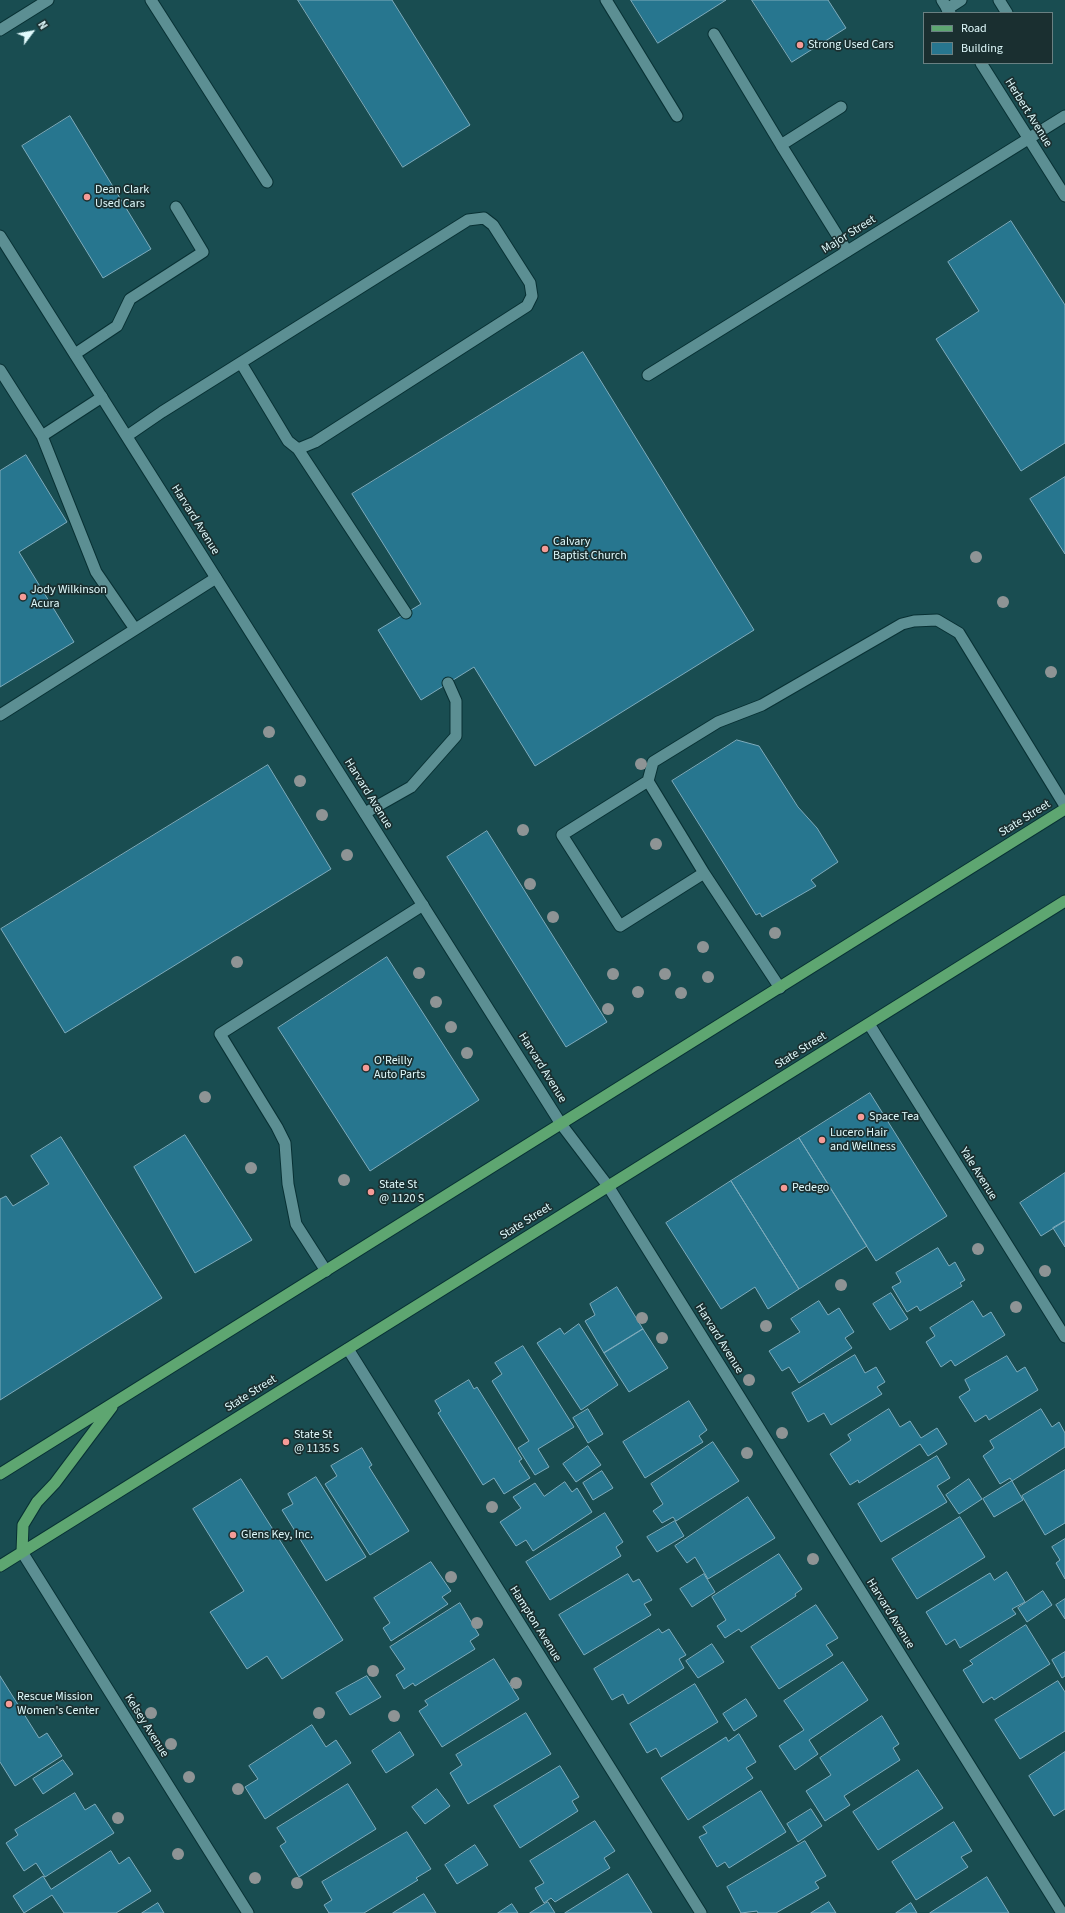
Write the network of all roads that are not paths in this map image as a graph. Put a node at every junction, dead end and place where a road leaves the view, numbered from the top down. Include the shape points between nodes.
1 (48, 0) edge
2 (151, 0) edge
3 (606, 0) edge
4 (961, 0) edge
5 (999, 0) edge
6 (946, 7) edge
7 (1006, 12) edge
8 (0, 30) edge
9 (714, 34) dead end
10 (982, 64) edge
11 (841, 107) dead end
12 (677, 116) dead end
13 (1065, 116) edge
14 (1029, 138) junction
15 (781, 145) junction
16 (267, 182) dead end
17 (1065, 196) edge
18 (176, 207) dead end
19 (0, 236) edge
20 (847, 251) junction
21 (75, 354) junction
22 (241, 362) junction
23 (0, 370) edge
24 (648, 376) dead end
25 (102, 397) junction
26 (42, 436) junction
27 (126, 436) junction
28 (298, 449) junction
29 (216, 578) junction
30 (406, 613) dead end
31 (135, 629) junction
32 (448, 684) dead end
33 (0, 715) edge
34 (648, 781) junction
35 (1065, 806) edge
36 (1065, 809) edge
37 (365, 813) junction
38 (704, 873) junction
39 (1065, 901) edge
40 (423, 905) junction
41 (780, 988) junction
42 (869, 1024) junction
43 (561, 1124) junction
44 (608, 1186) junction
45 (326, 1271) junction
46 (1065, 1337) edge
47 (348, 1348) junction
48 (116, 1401) junction
49 (0, 1474) edge
50 (22, 1552) junction
51 (0, 1566) edge
52 (248, 1913) edge
53 (701, 1913) edge
54 (1062, 1913) edge

1 - 8 street
2 - 16 street
3 - 12 street
4 - 6 street
5 - 7 street
9 - 15 street
10 - 14 street, Herbert Avenue
11 - 15 street
13 - 14 street, Major Street
14 - 17 street, Herbert Avenue
14 - 20 street, Major Street
15 - 20 street
18 - 21 street via 203,252 130,299 117,326
19 - 21 street, Harvard Avenue
20 - 24 street, Major Street
21 - 25 street, Harvard Avenue
22 - 27 street
22 - 28 street via 288,441
22 - 28 street via 468,220 484,218 493,225 530,284 532,296 527,306 315,442
23 - 26 street
25 - 26 street
25 - 27 street, Harvard Avenue
26 - 31 street via 96,572
27 - 29 street, Harvard Avenue
28 - 30 street
29 - 31 street
29 - 37 street, Harvard Avenue
31 - 33 street
32 - 37 street via 456,702 456,736 411,787
34 - 35 street via 653,762 718,722 762,705 902,624 937,620 959,633
34 - 38 street
34 - 38 street via 562,835 620,926
36 - 41 main road, State Street
37 - 40 street, Harvard Avenue
38 - 41 street
39 - 42 main road, State Street
40 - 43 street, Harvard Avenue
40 - 45 street via 220,1034 285,1143 288,1184 296,1224
41 - 43 main road, State Street
42 - 44 main road, State Street
42 - 46 street, Yale Avenue
43 - 44 street, Harvard Avenue
43 - 45 main road, State Street
44 - 47 main road, State Street
44 - 54 street, Harvard Avenue
45 - 48 main road, State Street
47 - 50 main road, State Street
47 - 53 street, Hampton Avenue
48 - 49 main road, State Street
48 - 50 main road via 55,1483 37,1502 23,1525
50 - 51 main road, State Street
50 - 52 street, Kelsey Avenue

